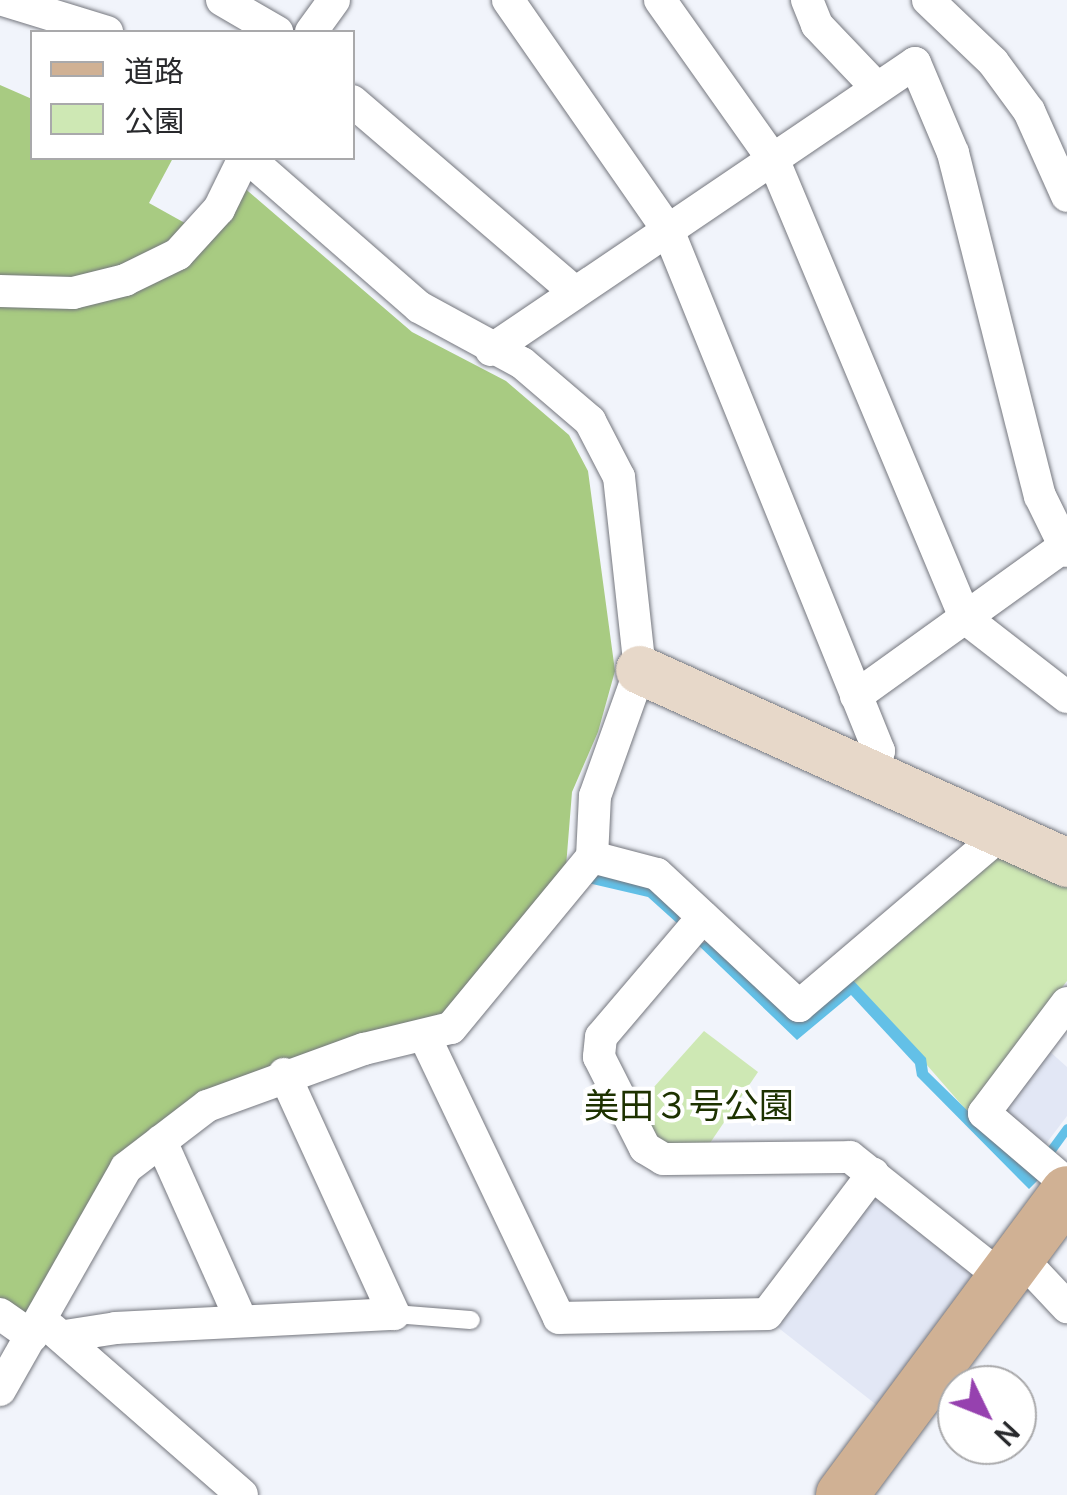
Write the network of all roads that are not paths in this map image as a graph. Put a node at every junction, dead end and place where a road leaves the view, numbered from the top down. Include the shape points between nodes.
1 (3, 0) edge
2 (222, 0) edge
3 (334, 0) edge
4 (508, 0) edge
5 (660, 0) edge
6 (807, 0) edge
7 (939, 3) edge
8 (100, 30) edge
9 (274, 30) edge
10 (312, 30) edge
11 (876, 87) junction
12 (355, 104) edge
13 (245, 160) edge
14 (248, 160) edge
15 (774, 161) junction
16 (1067, 196) edge
17 (668, 230) junction
18 (0, 291) edge
19 (575, 292) junction
20 (491, 350) junction
21 (1066, 549) edge
22 (965, 618) junction
23 (640, 670) junction
24 (856, 696) junction
25 (1067, 697) edge
26 (871, 774) junction
27 (1002, 833) junction
28 (592, 856) junction
29 (1067, 863) edge
30 (703, 918) junction
31 (1067, 1003) edge
32 (426, 1037) junction
33 (284, 1074) junction
34 (161, 1141) junction
35 (873, 1174) junction
36 (1067, 1184) edge
37 (1067, 1192) edge
38 (1012, 1268) junction
39 (1067, 1307) edge
40 (0, 1314) edge
41 (394, 1314) junction
42 (241, 1320) junction
43 (471, 1320) dead end
44 (45, 1332) junction
45 (0, 1390) edge
46 (856, 1489) edge
47 (242, 1495) edge

1 - 8 street
2 - 9 street
3 - 10 street
4 - 17 street
5 - 15 street
6 - 11 street via 817,25
7 - 16 street via 1028,111
11 - 15 street
11 - 21 street via 915,63 953,154 1040,496
12 - 19 street
13 - 18 street via 219,209 178,254 124,280 73,292
14 - 20 street via 419,307
15 - 17 street
15 - 22 street
17 - 19 street
17 - 24 street
19 - 20 street
20 - 23 street via 522,363 590,421 619,477
21 - 22 street
22 - 24 street
22 - 25 street
23 - 26 street
23 - 28 street via 596,796
24 - 26 street via 879,751
26 - 27 street
27 - 29 street
27 - 30 street via 799,1006
28 - 30 street via 657,874
28 - 32 street via 451,1028
30 - 35 street via 601,1037 599,1057 645,1148 663,1159 850,1156
31 - 36 street via 984,1113
32 - 33 street
32 - 35 street via 558,1318 766,1314
33 - 34 street via 207,1106
33 - 41 street
34 - 42 street
34 - 44 street via 126,1168
35 - 38 street
37 - 38 main road
38 - 39 street
38 - 46 main road
40 - 44 street
41 - 42 street
41 - 43 lane
42 - 44 street
44 - 45 street
44 - 47 street

